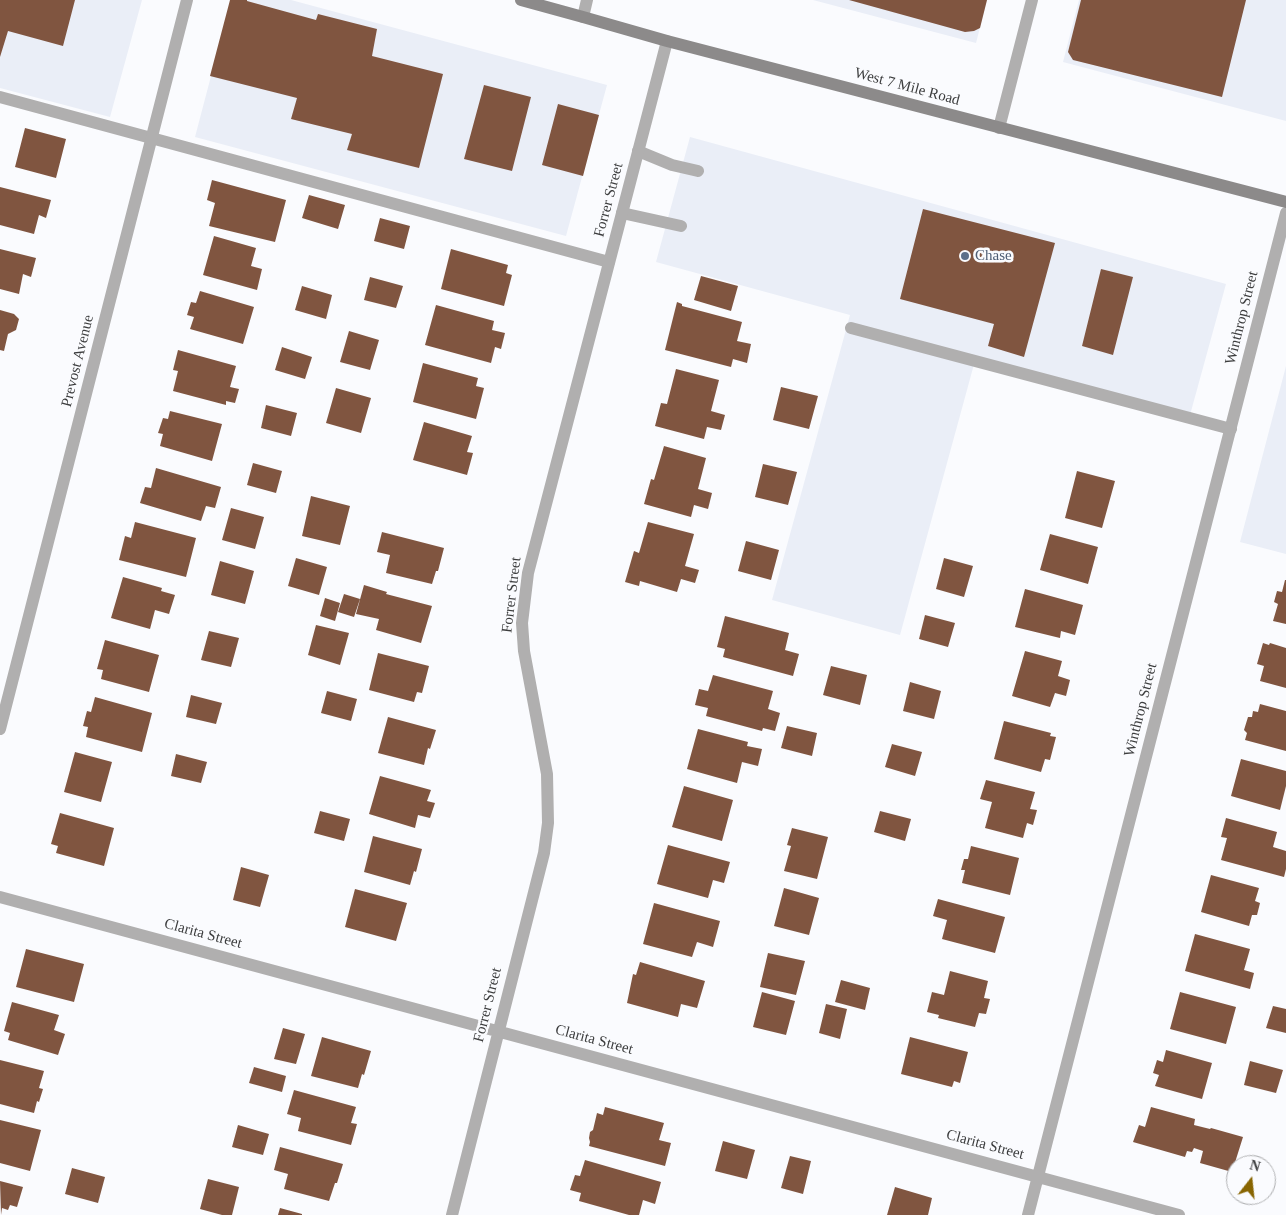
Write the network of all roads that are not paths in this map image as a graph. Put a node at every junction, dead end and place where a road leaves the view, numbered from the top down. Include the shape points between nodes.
1 (187, 0) edge
2 (520, 0) edge
3 (587, 0) edge
4 (1032, 0) edge
5 (583, 17) junction
6 (667, 41) junction
7 (0, 97) edge
8 (999, 128) junction
9 (152, 138) junction
10 (638, 152) junction
11 (698, 171) dead end
12 (1286, 202) edge
13 (622, 213) junction
14 (1286, 213) edge
15 (681, 226) dead end
16 (609, 262) junction
17 (851, 328) dead end
18 (1230, 429) junction
19 (0, 729) edge
20 (0, 897) edge
21 (498, 1031) junction
22 (1038, 1176) junction
23 (452, 1215) edge
24 (1028, 1215) edge
25 (1179, 1215) edge

1 - 9 street, Prevost Avenue
2 - 5 main road, West 7 Mile Road
3 - 5 street
4 - 8 street
5 - 6 main road, West 7 Mile Road
6 - 8 main road, West 7 Mile Road
6 - 10 street, Forrer Street
7 - 9 street
8 - 12 main road, West 7 Mile Road
9 - 16 street
9 - 19 street, Prevost Avenue
10 - 11 street
10 - 13 street, Forrer Street
13 - 15 street
13 - 16 street, Forrer Street
14 - 18 street, Winthrop Street
16 - 21 street, Forrer Street via 528,573 522,623 524,651 547,774 548,823 544,853
17 - 18 street
18 - 22 street, Winthrop Street
20 - 21 street, Clarita Street
21 - 22 street, Clarita Street
21 - 23 street, Forrer Street
22 - 24 street, Winthrop Street
22 - 25 street, Clarita Street

